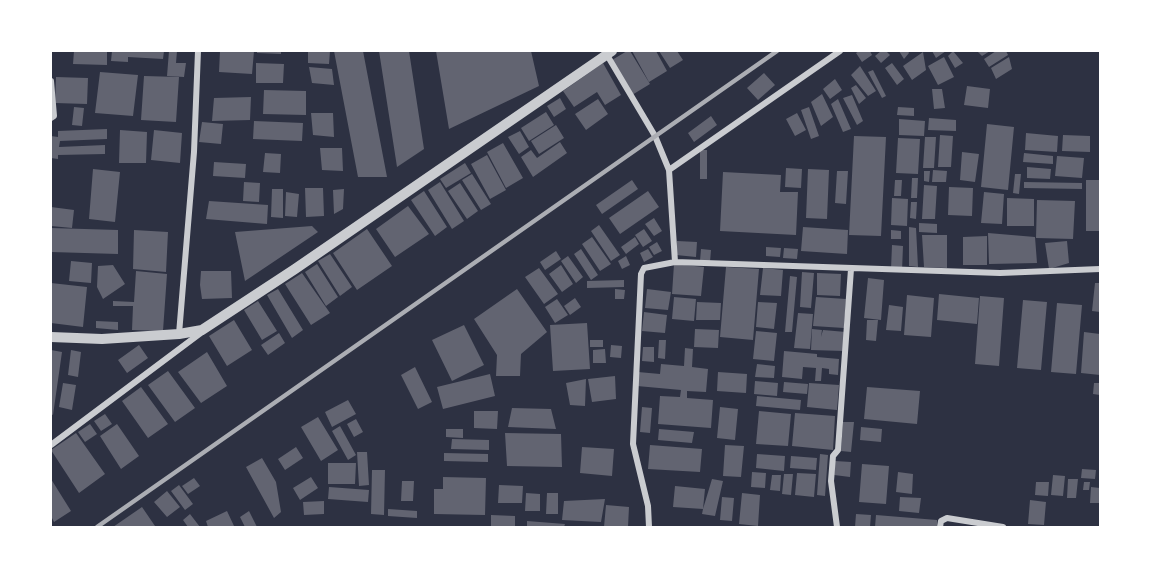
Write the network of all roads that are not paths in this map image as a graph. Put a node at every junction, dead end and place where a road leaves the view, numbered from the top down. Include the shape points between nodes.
1 (198, 51) edge
2 (840, 51) edge
3 (609, 53) edge
4 (51, 81) edge
5 (51, 118) edge
6 (669, 170) junction
7 (675, 262) junction
8 (851, 269) junction
9 (1100, 269) edge
10 (208, 327) junction
11 (179, 334) junction
12 (51, 337) edge
13 (51, 445) edge
14 (649, 527) edge
15 (837, 527) edge
16 (940, 527) edge
17 (1003, 527) edge

1 - 11 street
2 - 6 street
3 - 6 street via 655,136
3 - 10 street
4 - 5 street
6 - 7 street
7 - 8 street
7 - 14 street via 644,268 640,274 633,449 648,506
8 - 9 street via 1000,273
8 - 15 street via 838,450 833,456 831,481
10 - 11 street
10 - 13 street
11 - 12 street via 102,339
16 - 17 street via 947,518

